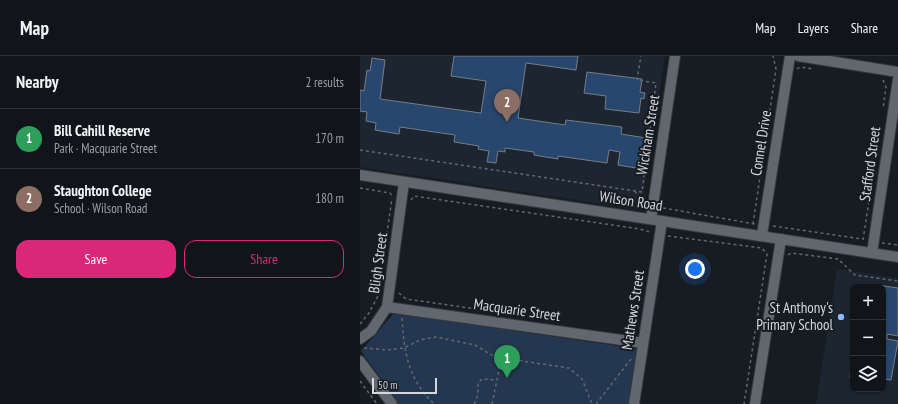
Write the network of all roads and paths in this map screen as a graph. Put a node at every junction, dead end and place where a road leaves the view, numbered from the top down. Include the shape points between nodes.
1 (641, 56) edge
2 (676, 56) edge
3 (773, 56) edge
4 (790, 56) edge
5 (798, 56) edge
6 (815, 69) dead end
7 (794, 71) dead end
8 (898, 72) edge
9 (883, 78) dead end
10 (898, 79) edge
11 (883, 110) dead end
12 (360, 150) edge
13 (360, 175) edge
14 (404, 182) junction
15 (872, 187) dead end
16 (360, 188) edge
17 (397, 198) junction
18 (662, 208) dead end
19 (651, 219) junction
20 (662, 221) junction
21 (758, 224) junction
22 (640, 229) dead end
23 (668, 236) dead end
24 (762, 236) junction
25 (781, 239) junction
26 (863, 240) junction
27 (874, 241) junction
28 (898, 245) edge
29 (872, 253) junction
30 (898, 257) edge
31 (784, 258) dead end
32 (898, 281) edge
33 (400, 286) dead end
34 (402, 296) junction
35 (387, 307) junction
36 (402, 309) junction
37 (532, 317) dead end
38 (360, 324) edge
39 (360, 339) edge
40 (643, 343) junction
41 (360, 347) edge
42 (404, 348) junction
43 (634, 355) dead end
44 (495, 357) junction
45 (360, 360) edge
46 (360, 380) edge
47 (497, 380) junction
48 (378, 404) edge
49 (392, 404) edge
50 (434, 404) edge
51 (474, 404) edge
52 (492, 404) edge
53 (592, 404) edge
54 (596, 404) edge
55 (634, 404) edge
56 (744, 404) edge
57 (754, 404) edge

1 - 12 path via 638,80 656,83 642,192
2 - 19 street, Wickham Street
3 - 21 path via 776,69
4 - 21 street, Connel Drive
5 - 8 street
6 - 7 path via 800,67
9 - 11 path via 886,87
10 - 27 street, Stafford Street
13 - 14 street, Wilson Road
14 - 17 street, Bligh Street
14 - 19 street, Wilson Road
15 - 26 path
16 - 17 path via 390,192
17 - 22 path via 411,200 414,196
17 - 35 street, Bligh Street
17 - 38 path via 391,201 378,296
18 - 21 path
19 - 20 street, Wilson Road
20 - 24 street, Wilson Road
20 - 40 street, Mathews Street
21 - 24 street, Connel Drive
21 - 26 path
23 - 56 path via 762,248 767,254
24 - 25 street, Wilson Road
25 - 29 street, Wilson Road
25 - 57 street
26 - 27 path
27 - 28 path
27 - 29 street, Stafford Street
29 - 30 street, Wilson Road
31 - 32 path via 791,253 838,259 855,274
33 - 34 path via 399,294
34 - 36 path
34 - 37 path via 406,299
35 - 36 street, Macquarie Street
35 - 39 street, Bligh Street via 375,326
36 - 40 street, Macquarie Street
36 - 42 path
40 - 55 street, Mathews Street
41 - 42 path via 388,350
42 - 44 path via 420,340 436,337 475,346
42 - 50 path via 412,374 424,395
43 - 54 path
44 - 47 path via 499,370
44 - 53 path via 569,368 582,379
45 - 49 street
46 - 48 path
47 - 51 path via 482,379 478,383 478,395
47 - 52 path

